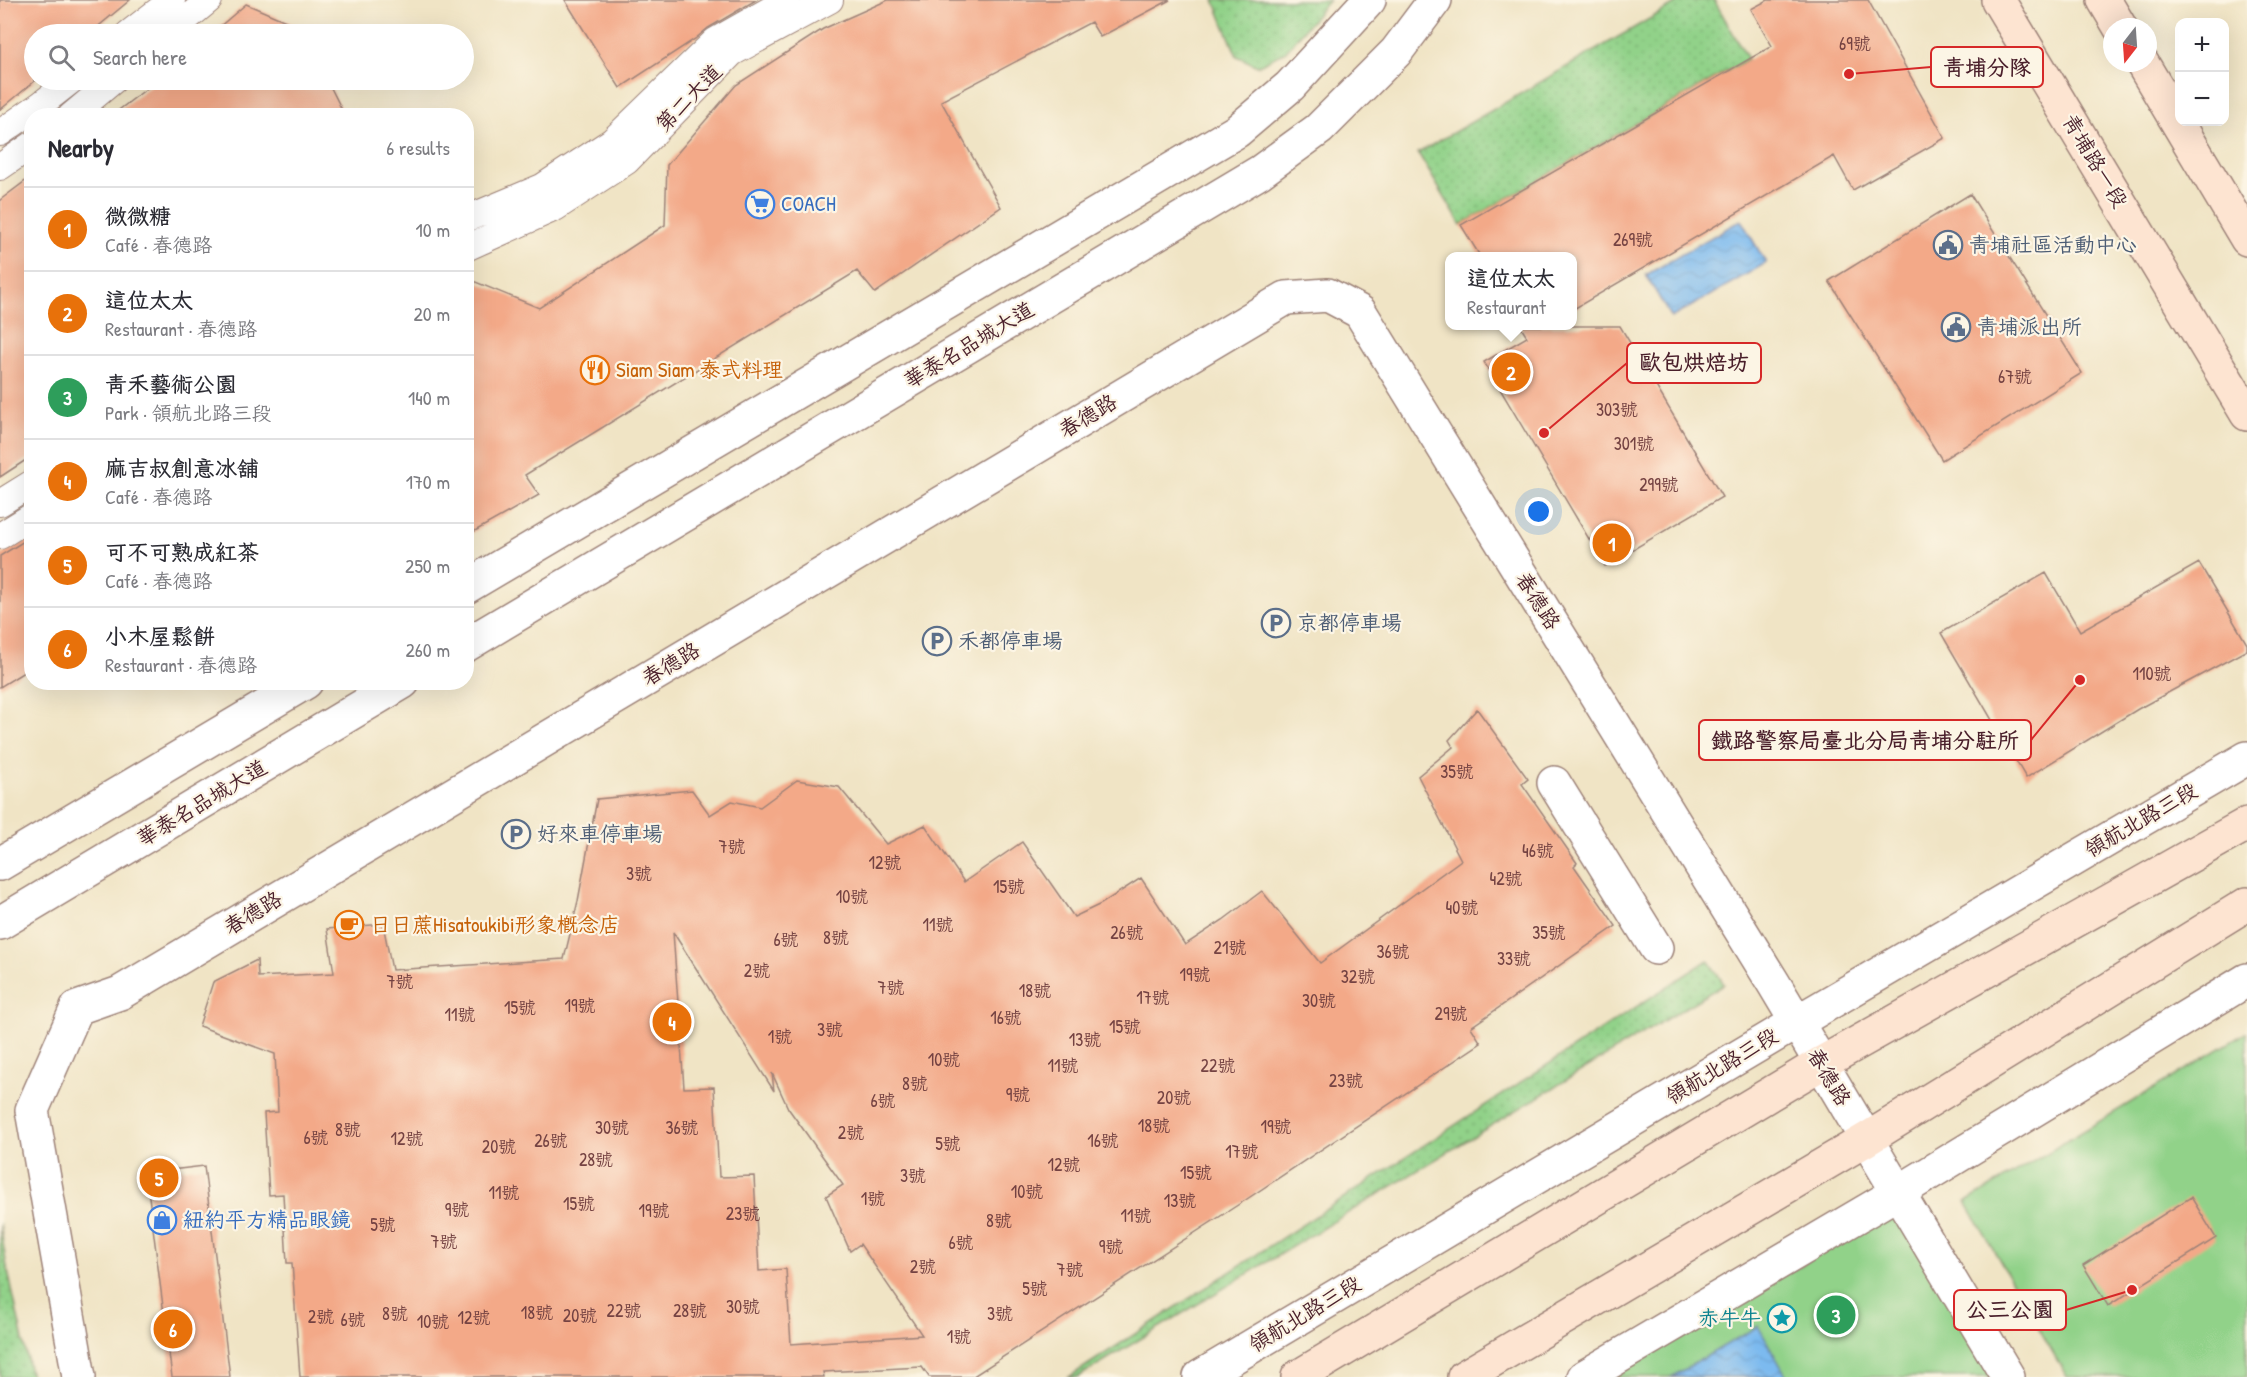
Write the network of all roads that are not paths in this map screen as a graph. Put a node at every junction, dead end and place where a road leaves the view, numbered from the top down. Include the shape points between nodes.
1 (172, 0) edge
2 (209, 0) edge
3 (787, 0) edge
4 (830, 0) edge
5 (1369, 0) edge
6 (1435, 0) edge
7 (1998, 0) edge
8 (2104, 0) edge
9 (2115, 18) edge
10 (142, 24) edge
11 (180, 24) edge
12 (2147, 72) edge
13 (59, 90) edge
14 (102, 90) edge
15 (36, 108) edge
16 (81, 108) edge
17 (24, 116) edge
18 (0, 133) edge
19 (24, 150) edge
20 (0, 167) edge
21 (548, 197) junction
22 (474, 217) edge
23 (2247, 238) edge
24 (474, 243) edge
25 (2247, 414) edge
26 (24, 488) edge
27 (0, 503) edge
28 (24, 521) edge
29 (0, 536) edge
30 (474, 582) edge
31 (474, 640) edge
32 (293, 690) edge
33 (391, 690) edge
34 (2247, 758) edge
35 (1554, 783) dead end
36 (2247, 825) edge
37 (0, 864) edge
38 (2247, 904) edge
39 (0, 923) edge
40 (1656, 948) dead end
41 (2247, 980) edge
42 (1797, 1022) junction
43 (1821, 1064) junction
44 (1867, 1139) junction
45 (1897, 1193) junction
46 (79, 1377) edge
47 (1200, 1377) edge
48 (1298, 1377) edge
49 (1464, 1377) edge
50 (1584, 1377) edge
51 (2008, 1377) edge

1 - 10 street
2 - 11 street
3 - 21 street, 第二大道 via 715,41
4 - 21 street, 第二大道 via 732,53 627,161
5 - 30 street via 1290,86 1237,131
6 - 31 street, 華泰名品城大道 via 1396,52 1319,129 1260,172
7 - 25 main road, 青埔路一段
8 - 9 main road
12 - 23 main road
13 - 15 street
14 - 16 street
17 - 18 street
19 - 20 street
21 - 22 street
21 - 24 street
26 - 27 street
28 - 29 street
32 - 37 street
33 - 39 street, 華泰名品城大道
34 - 42 street, 領航北路三段
35 - 40 street
36 - 43 main road
38 - 44 main road
41 - 45 street
42 - 43 street, 春德路
42 - 46 street, 春德路 via 1360,312 1328,295 1286,298 120,993 77,1008 32,1110
42 - 47 street, 領航北路三段
43 - 44 street, 春德路
43 - 48 main road
44 - 45 street, 春德路
44 - 49 main road
45 - 50 street
45 - 51 street, 春德路

